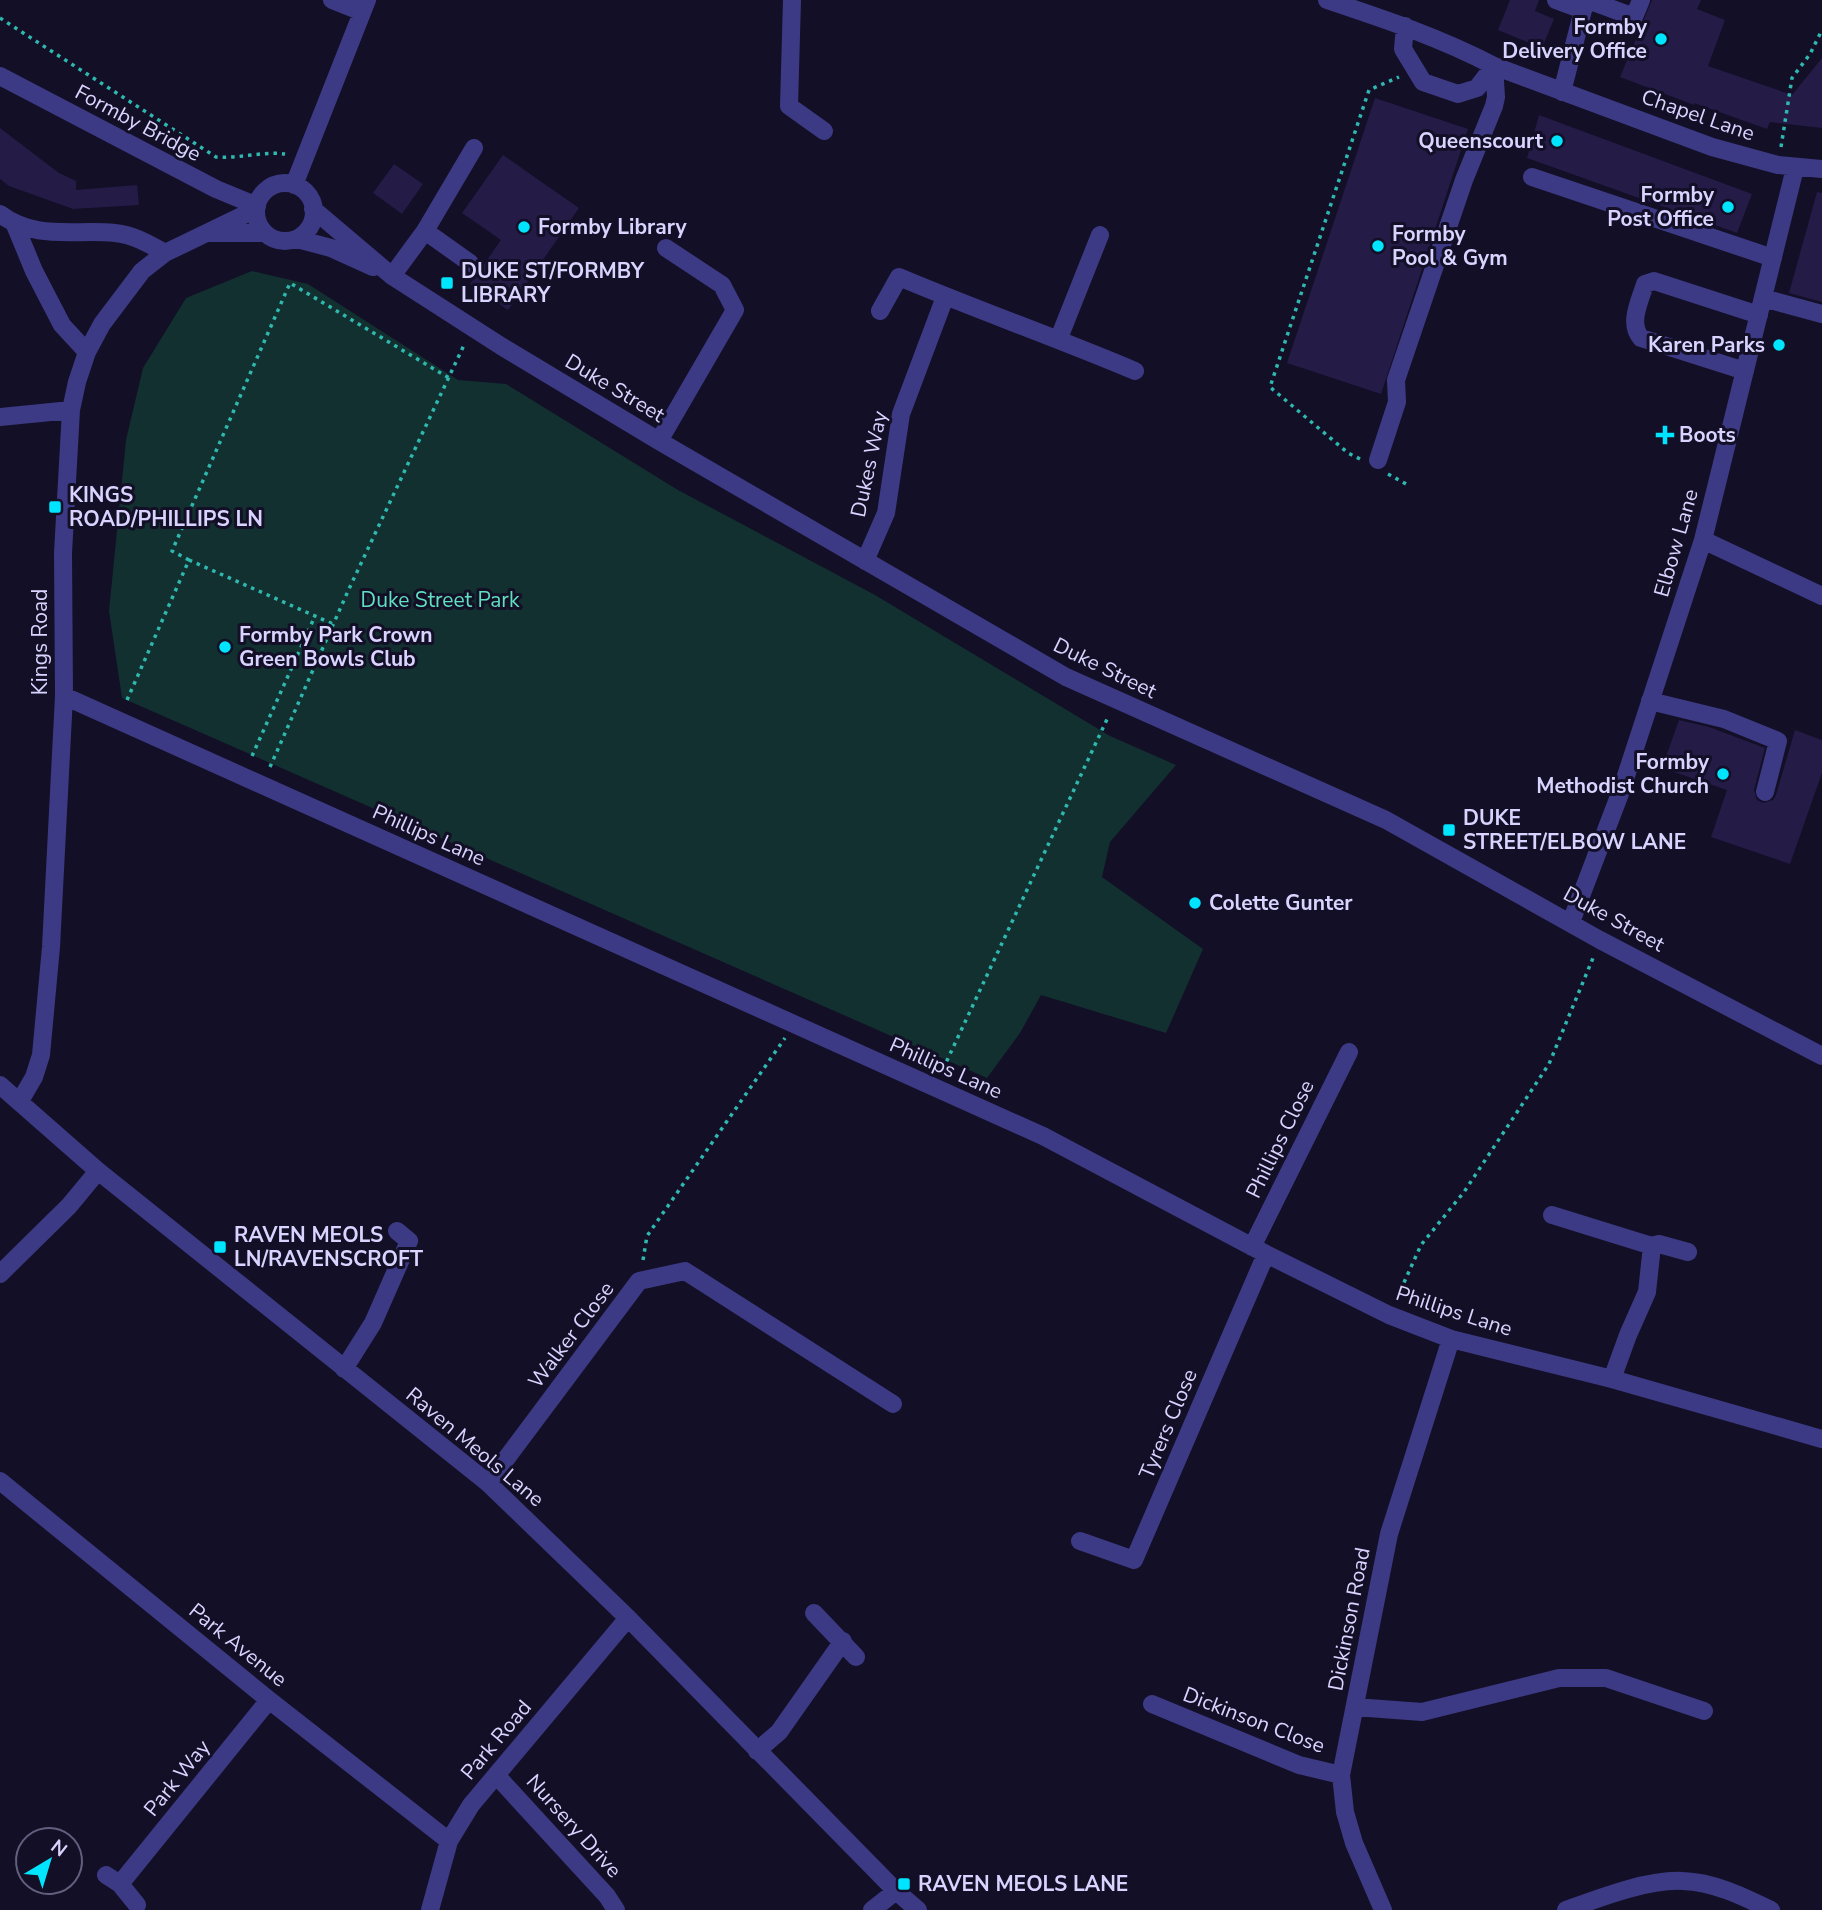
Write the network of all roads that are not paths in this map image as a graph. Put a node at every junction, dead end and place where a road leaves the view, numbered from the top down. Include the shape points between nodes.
1 (332, 0) edge
2 (792, 0) edge
3 (1556, 0) edge
4 (1641, 0) edge
5 (1338, 2) edge
6 (1586, 3) edge
7 (364, 6) edge
8 (1405, 26) junction
9 (1494, 66) junction
10 (0, 76) edge
11 (1562, 92) junction
12 (824, 131) dead end
13 (474, 148) dead end
14 (1786, 166) junction
15 (1822, 169) edge
16 (1532, 177) dead end
17 (294, 185) junction
18 (257, 207) junction
19 (313, 209) junction
20 (0, 214) edge
21 (15, 225) junction
22 (425, 231) junction
23 (206, 233) junction
24 (264, 233) junction
25 (1100, 235) dead end
26 (297, 239) junction
27 (666, 248) dead end
28 (165, 253) junction
29 (1773, 258) junction
30 (470, 263) dead end
31 (392, 276) junction
32 (945, 297) junction
33 (1761, 307) junction
34 (880, 311) dead end
35 (1822, 314) edge
36 (1059, 338) junction
37 (87, 352) junction
38 (1135, 371) dead end
39 (1745, 371) junction
40 (71, 411) junction
41 (0, 417) edge
42 (659, 441) junction
43 (1374, 464) road end
44 (1703, 540) junction
45 (865, 561) junction
46 (1822, 596) edge
47 (64, 696) junction
48 (1650, 701) junction
49 (1765, 792) dead end
50 (1571, 922) junction
51 (1349, 1052) dead end
52 (1822, 1056) edge
53 (0, 1085) edge
54 (20, 1101) junction
55 (98, 1171) junction
56 (1552, 1215) dead end
57 (397, 1231) dead end
58 (1652, 1246) junction
59 (1259, 1250) junction
60 (1688, 1252) dead end
61 (0, 1274) edge
62 (1451, 1339) junction
63 (344, 1368) junction
64 (1612, 1379) junction
65 (893, 1404) dead end
66 (1822, 1439) edge
67 (0, 1481) edge
68 (488, 1483) junction
69 (1080, 1541) dead end
70 (814, 1613) dead end
71 (628, 1618) junction
72 (843, 1642) junction
73 (856, 1657) dead end
74 (269, 1700) junction
75 (1152, 1704) dead end
76 (1355, 1707) junction
77 (1704, 1711) dead end
78 (757, 1751) junction
79 (496, 1775) junction
80 (1341, 1775) junction
81 (449, 1841) junction
82 (896, 1891) junction
83 (137, 1905) dead end
84 (430, 1910) edge
85 (616, 1910) edge
86 (872, 1910) edge
87 (918, 1910) edge
88 (1383, 1910) edge
89 (1566, 1910) edge
90 (1771, 1910) edge

1 - 7 street
2 - 12 street via 789,106
3 - 6 street
4 - 6 street via 1634,17
5 - 8 street, Chapel Lane
6 - 11 street
7 - 17 street
8 - 9 street, Chapel Lane
8 - 9 street via 1403,49 1423,82 1458,94 1477,88
9 - 11 street, Chapel Lane
9 - 43 street via 1494,106 1396,380 1397,402
10 - 18 street, Formby Bridge
11 - 14 street, Chapel Lane via 1712,147
13 - 22 street
14 - 15 street, Chapel Lane
14 - 29 street, Elbow Lane
16 - 29 street
17 - 18 street via 275,185
17 - 19 street via 307,194
18 - 23 street, Kings Road
18 - 24 street
19 - 26 street via 310,226
19 - 31 street, Duke Street
20 - 21 street
21 - 28 street via 53,233 116,233 140,239
21 - 37 street via 62,325
22 - 30 street
22 - 31 street
23 - 24 street, Kings Road
23 - 28 street, Kings Road
24 - 26 street via 280,241
25 - 36 street
26 - 31 street, Duke Street via 331,248
27 - 42 street via 722,285 735,310
28 - 37 street, Kings Road via 122,295
29 - 33 street, Elbow Lane
31 - 42 street, Duke Street
32 - 34 street via 899,276
32 - 36 street
32 - 45 street, Dukes Way via 901,414 887,513
33 - 35 street
33 - 39 street, Elbow Lane
33 - 39 street via 1654,281 1645,284 1634,321 1641,338
36 - 38 street
37 - 40 street, Kings Road
39 - 44 street, Elbow Lane
40 - 41 street
40 - 47 street, Kings Road via 63,553
42 - 45 street, Duke Street
44 - 46 street
44 - 48 street, Elbow Lane
45 - 50 street, Duke Street via 1066,677 1385,820
47 - 54 street, Kings Road via 41,1055
47 - 59 street, Phillips Lane via 1043,1136
48 - 49 street via 1724,719 1778,741
48 - 50 street, Elbow Lane
50 - 52 street, Duke Street
51 - 59 street, Phillips Close
53 - 54 street, Raven Meols Lane
54 - 55 street, Raven Meols Lane
55 - 61 street
55 - 63 street, Raven Meols Lane
56 - 58 street
57 - 63 street via 409,1241 373,1323
58 - 60 street
58 - 64 street via 1647,1292
59 - 62 street, Phillips Lane via 1389,1315
59 - 69 street, Tyrers Close via 1134,1560
62 - 64 street, Phillips Lane
62 - 76 street, Dickinson Road via 1389,1534
63 - 68 street, Raven Meols Lane
64 - 66 street, Phillips Lane
65 - 68 street, Walker Close via 685,1271 639,1281
67 - 74 street, Park Avenue
68 - 71 street, Raven Meols Lane
70 - 72 street
71 - 78 street, Raven Meols Lane
71 - 79 street, Park Road
72 - 73 street
72 - 78 street via 779,1732
74 - 81 street, Park Avenue
74 - 83 street, Park Way via 113,1879
75 - 80 street, Dickinson Close via 1299,1765
76 - 77 street via 1422,1712 1559,1678 1606,1678
76 - 80 street, Dickinson Road
78 - 82 street, Raven Meols Lane
79 - 81 street, Park Road
79 - 85 street, Nursery Drive
80 - 88 street, Dickinson Road via 1354,1843
81 - 84 street, Park Road
82 - 86 street
82 - 87 street, Raven Meols Lane
89 - 90 street via 1609,1895 1682,1880 1710,1885

